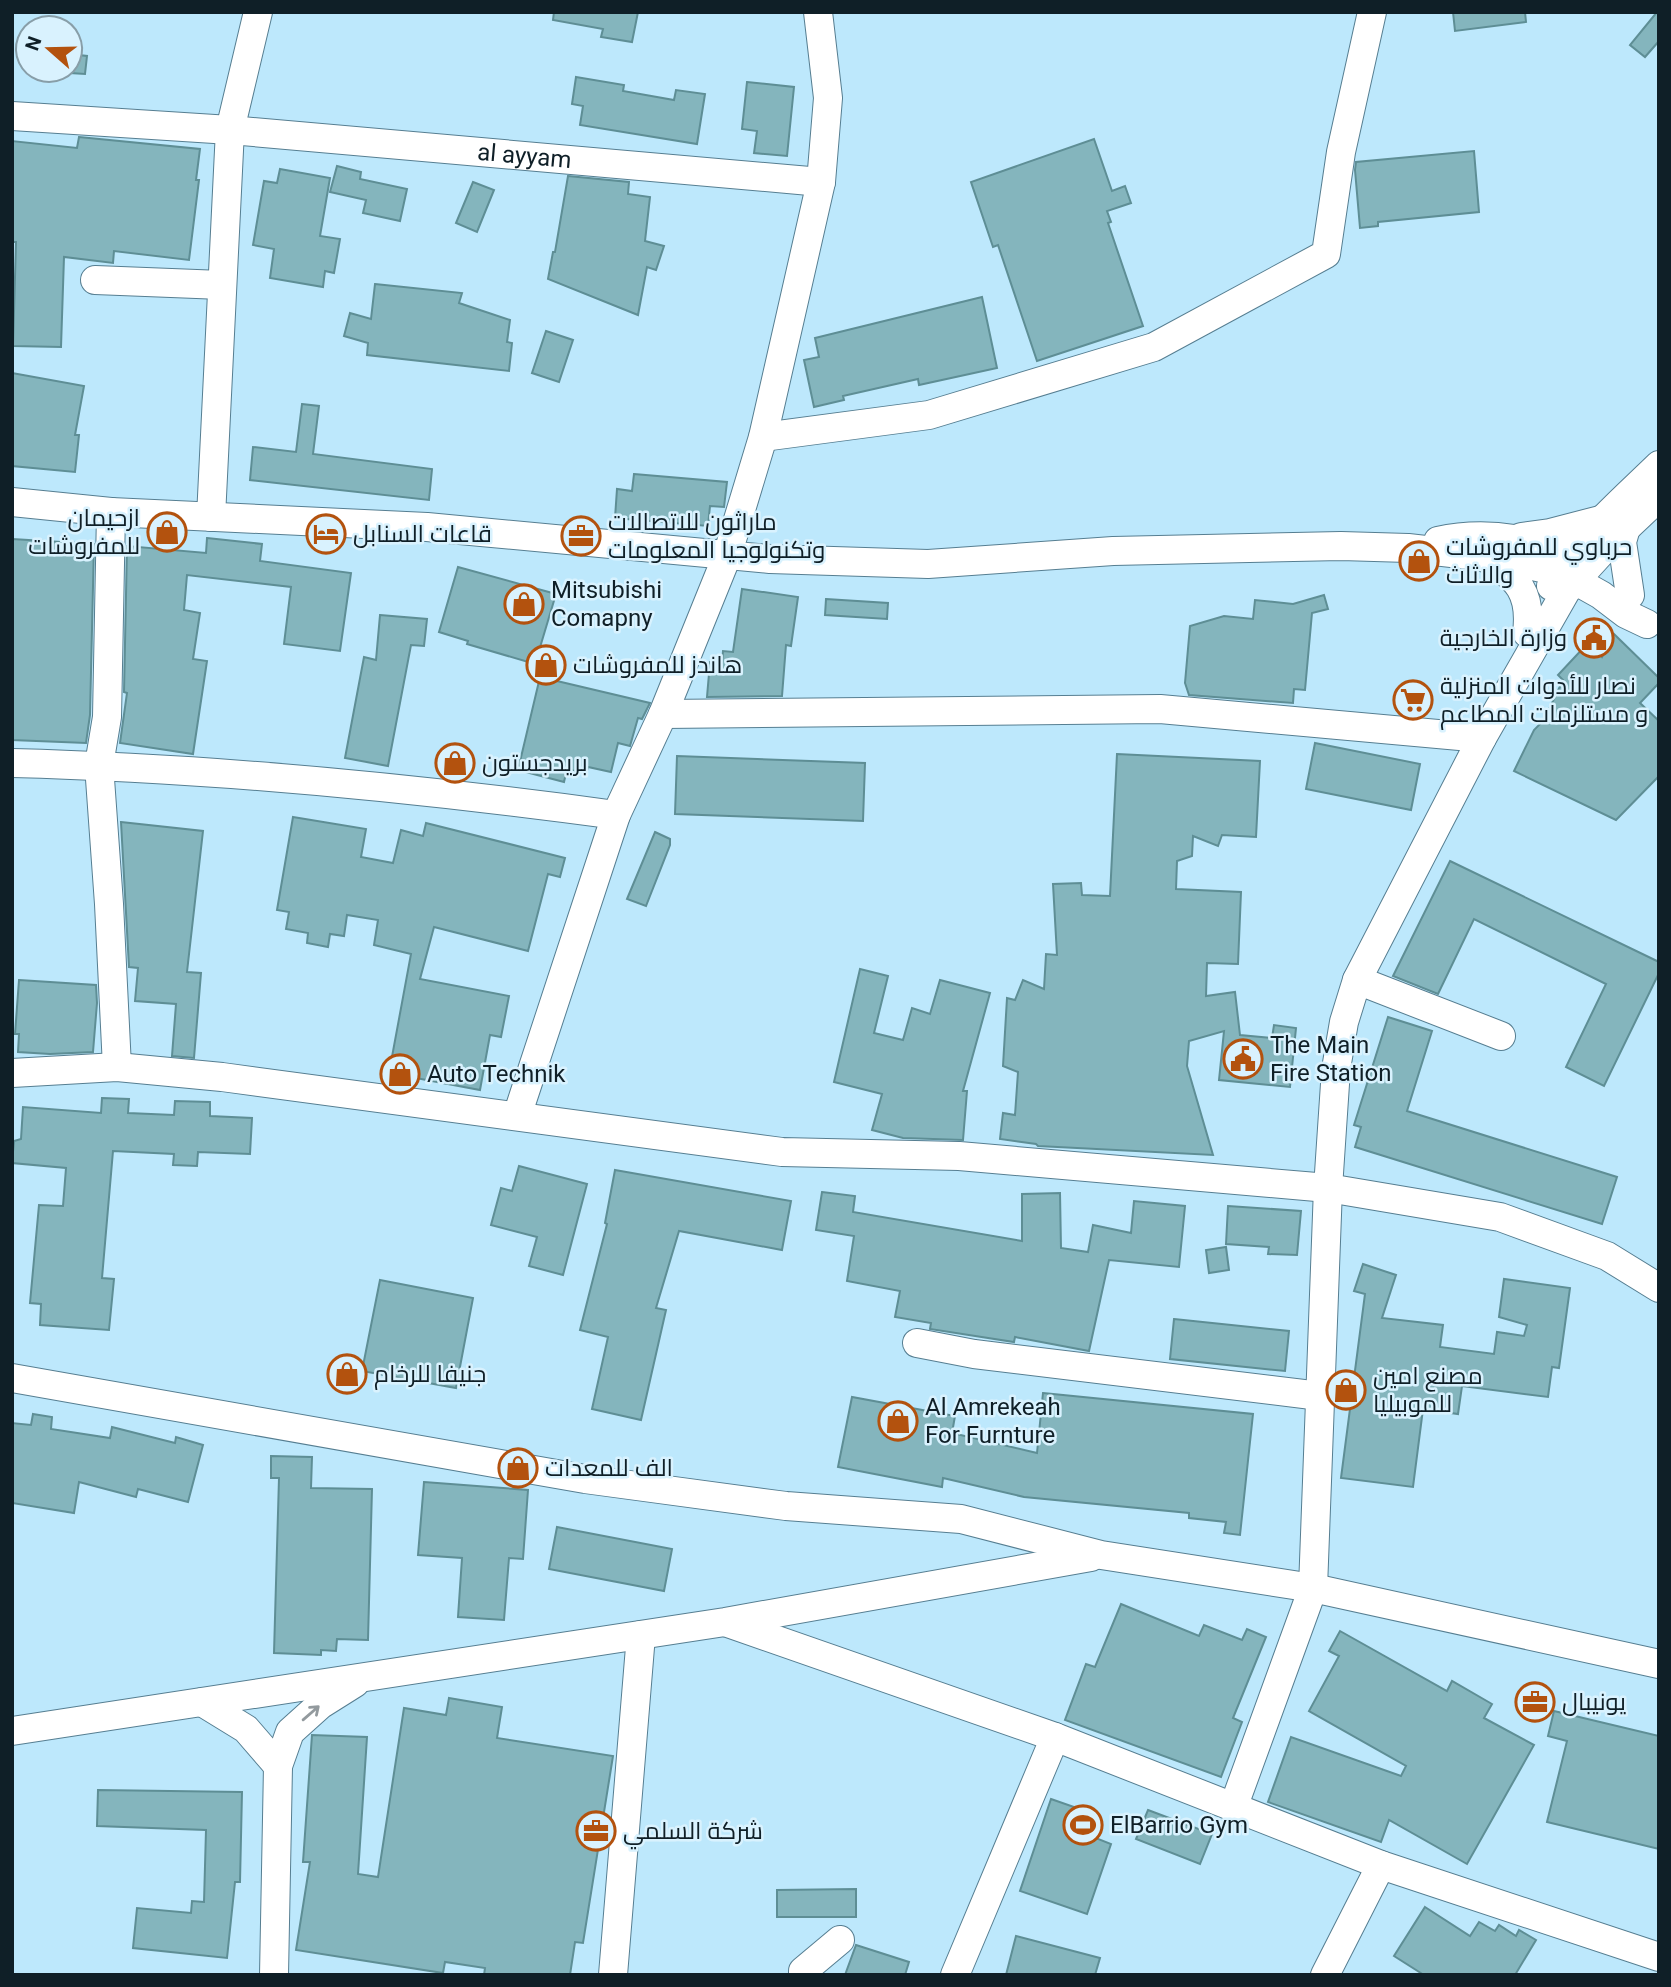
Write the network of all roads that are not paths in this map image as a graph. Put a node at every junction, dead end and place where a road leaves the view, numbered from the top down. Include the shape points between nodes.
1 (258, 12) edge
2 (818, 12) edge
3 (1372, 12) edge
4 (12, 116) edge
5 (230, 130) junction
6 (821, 182) junction
7 (95, 280) dead end
8 (222, 285) junction
9 (763, 437) junction
10 (1659, 466) edge
11 (1659, 497) edge
12 (12, 502) edge
13 (111, 512) junction
14 (211, 517) junction
15 (1615, 523) junction
16 (1507, 538) junction
17 (1408, 548) junction
18 (727, 555) junction
19 (1483, 557) junction
20 (1575, 568) junction
21 (1624, 602) junction
22 (1552, 616) junction
23 (1653, 631) edge
24 (1527, 633) junction
25 (663, 713) junction
26 (1482, 738) junction
27 (12, 763) edge
28 (99, 765) junction
29 (616, 815) junction
30 (1357, 980) junction
31 (1502, 1036) dead end
32 (117, 1067) junction
33 (12, 1073) edge
34 (517, 1116) junction
35 (1328, 1188) junction
36 (1659, 1288) edge
37 (917, 1343) dead end
38 (12, 1378) edge
39 (1320, 1396) junction
40 (1101, 1555) junction
41 (1313, 1588) junction
42 (725, 1622) junction
43 (641, 1635) junction
44 (1659, 1664) edge
45 (364, 1677) junction
46 (202, 1702) junction
47 (12, 1731) edge
48 (1055, 1737) junction
49 (278, 1766) junction
50 (1233, 1808) junction
51 (1381, 1865) junction
52 (840, 1940) dead end
53 (1659, 1957) edge
54 (274, 1975) edge
55 (613, 1975) edge
56 (803, 1975) edge
57 (955, 1975) edge
58 (1325, 1975) edge

1 - 5 street
2 - 6 street via 828,98
3 - 9 street via 1341,152 1326,254 1154,347 929,415
4 - 5 street, al ayyam
5 - 6 street, al ayyam
5 - 8 street
6 - 9 street
7 - 8 street
8 - 14 street
9 - 18 street
10 - 15 street
11 - 15 street
12 - 13 street
13 - 14 street
13 - 28 street via 107,717
14 - 18 street via 428,527
15 - 16 street
15 - 20 street
15 - 21 street via 1622,542
16 - 17 street via 1463,536
16 - 20 street
17 - 18 street via 1113,551 928,564
17 - 19 street
18 - 25 street
19 - 20 street
19 - 24 street via 1511,576 1525,596
20 - 21 street
20 - 22 street
20 - 24 street
21 - 22 street via 1579,607
21 - 23 street via 1636,600
22 - 26 street
24 - 26 street
25 - 26 street via 1160,709
25 - 29 street
26 - 30 street
27 - 28 street
28 - 29 street via 363,785
28 - 32 street
29 - 34 street
30 - 31 street
30 - 35 street via 1336,1069
32 - 33 street
32 - 34 street
34 - 35 street via 782,1152 959,1156
35 - 36 street via 1500,1217 1607,1256
35 - 39 street
37 - 39 street
38 - 40 street via 585,1479 786,1506 961,1519
39 - 41 street
40 - 41 street
40 - 42 street
41 - 44 street
41 - 50 street
42 - 43 street
42 - 48 street
43 - 45 street
43 - 55 street
45 - 46 street
49 -> 45 street via 290,1732 320,1705
46 - 47 street
46 - 49 street via 246,1729
48 - 50 street
48 - 57 street
49 - 54 street
50 - 51 street
51 - 53 street
51 - 58 street
52 - 56 street

